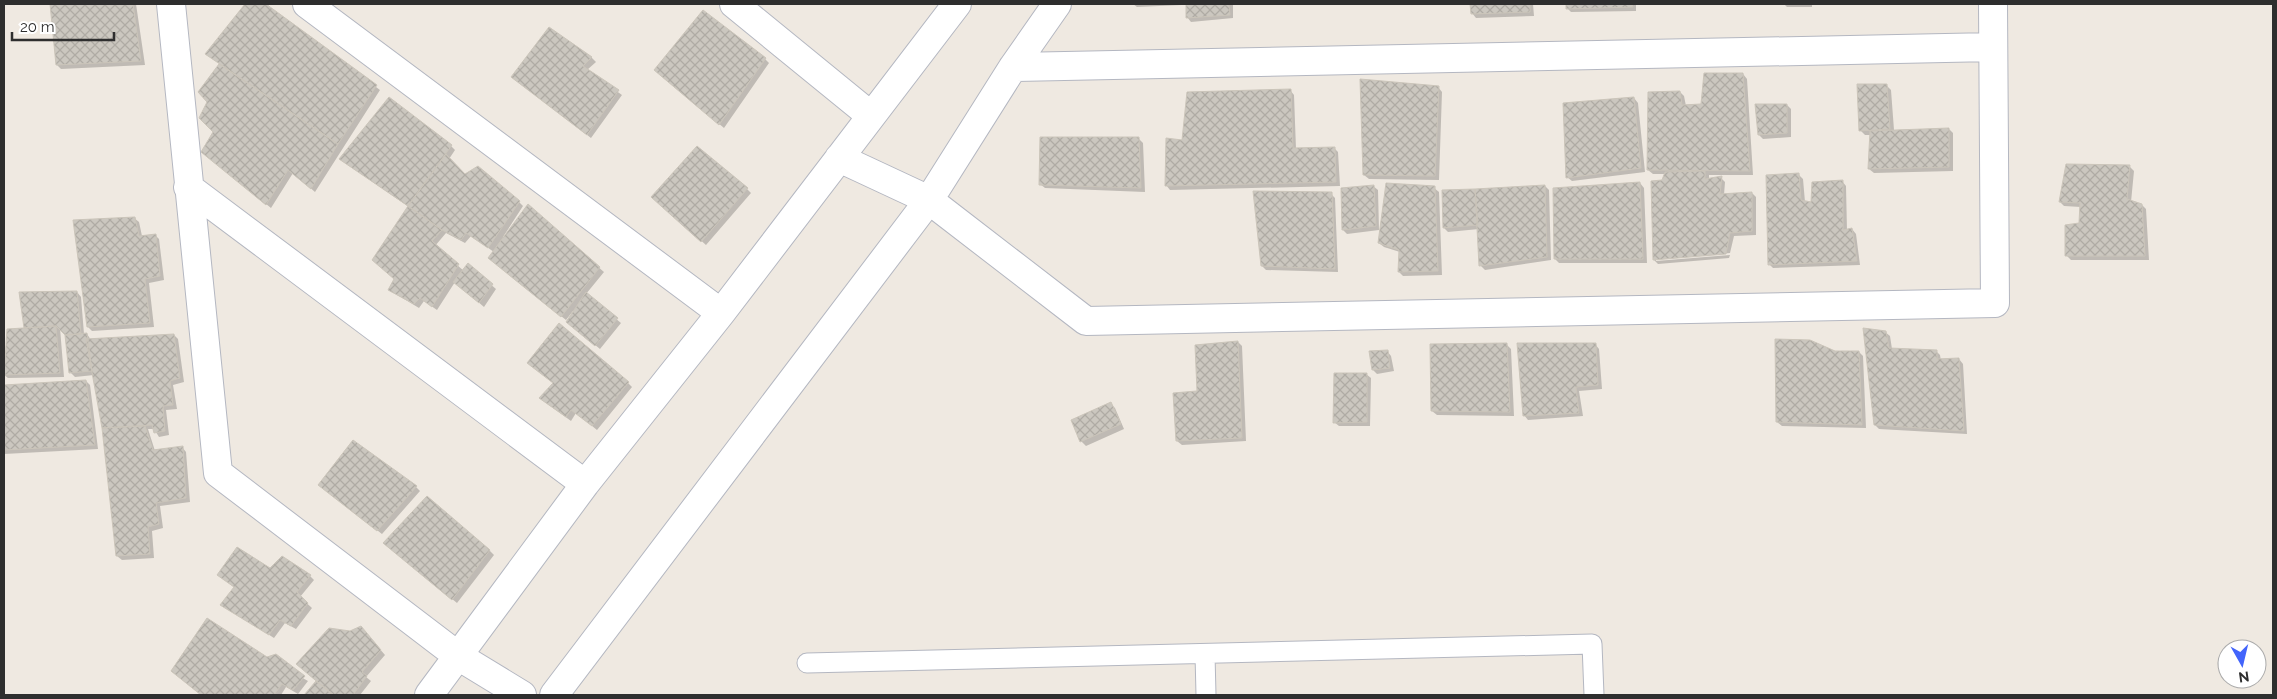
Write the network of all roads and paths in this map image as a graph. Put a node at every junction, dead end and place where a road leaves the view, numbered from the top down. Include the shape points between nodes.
1 (170, 4) edge
2 (307, 4) edge
3 (734, 4) edge
4 (957, 4) edge
5 (1057, 4) edge
6 (1993, 4) edge
7 (1993, 47) junction
8 (1013, 67) junction
9 (870, 116) junction
10 (839, 158) junction
11 (188, 187) junction
12 (929, 200) junction
13 (721, 312) junction
14 (585, 484) junction
15 (1205, 654) junction
16 (458, 656) junction
17 (807, 663) dead end
18 (561, 692) edge
19 (429, 695) edge
20 (522, 695) edge
21 (1206, 695) edge
22 (1594, 695) edge

1 - 11 street
2 - 13 street
3 - 9 street
4 - 9 street
5 - 8 street
6 - 7 street
7 - 8 street
7 - 12 street via 1996,302 1086,322
8 - 12 street
9 - 10 street
10 - 12 street
10 - 13 street
11 - 14 street
11 - 16 street via 218,473
12 - 18 street
13 - 14 street
14 - 16 street
15 - 17 lane
15 - 21 lane
15 - 22 lane via 1592,644
16 - 19 street
16 - 20 street

